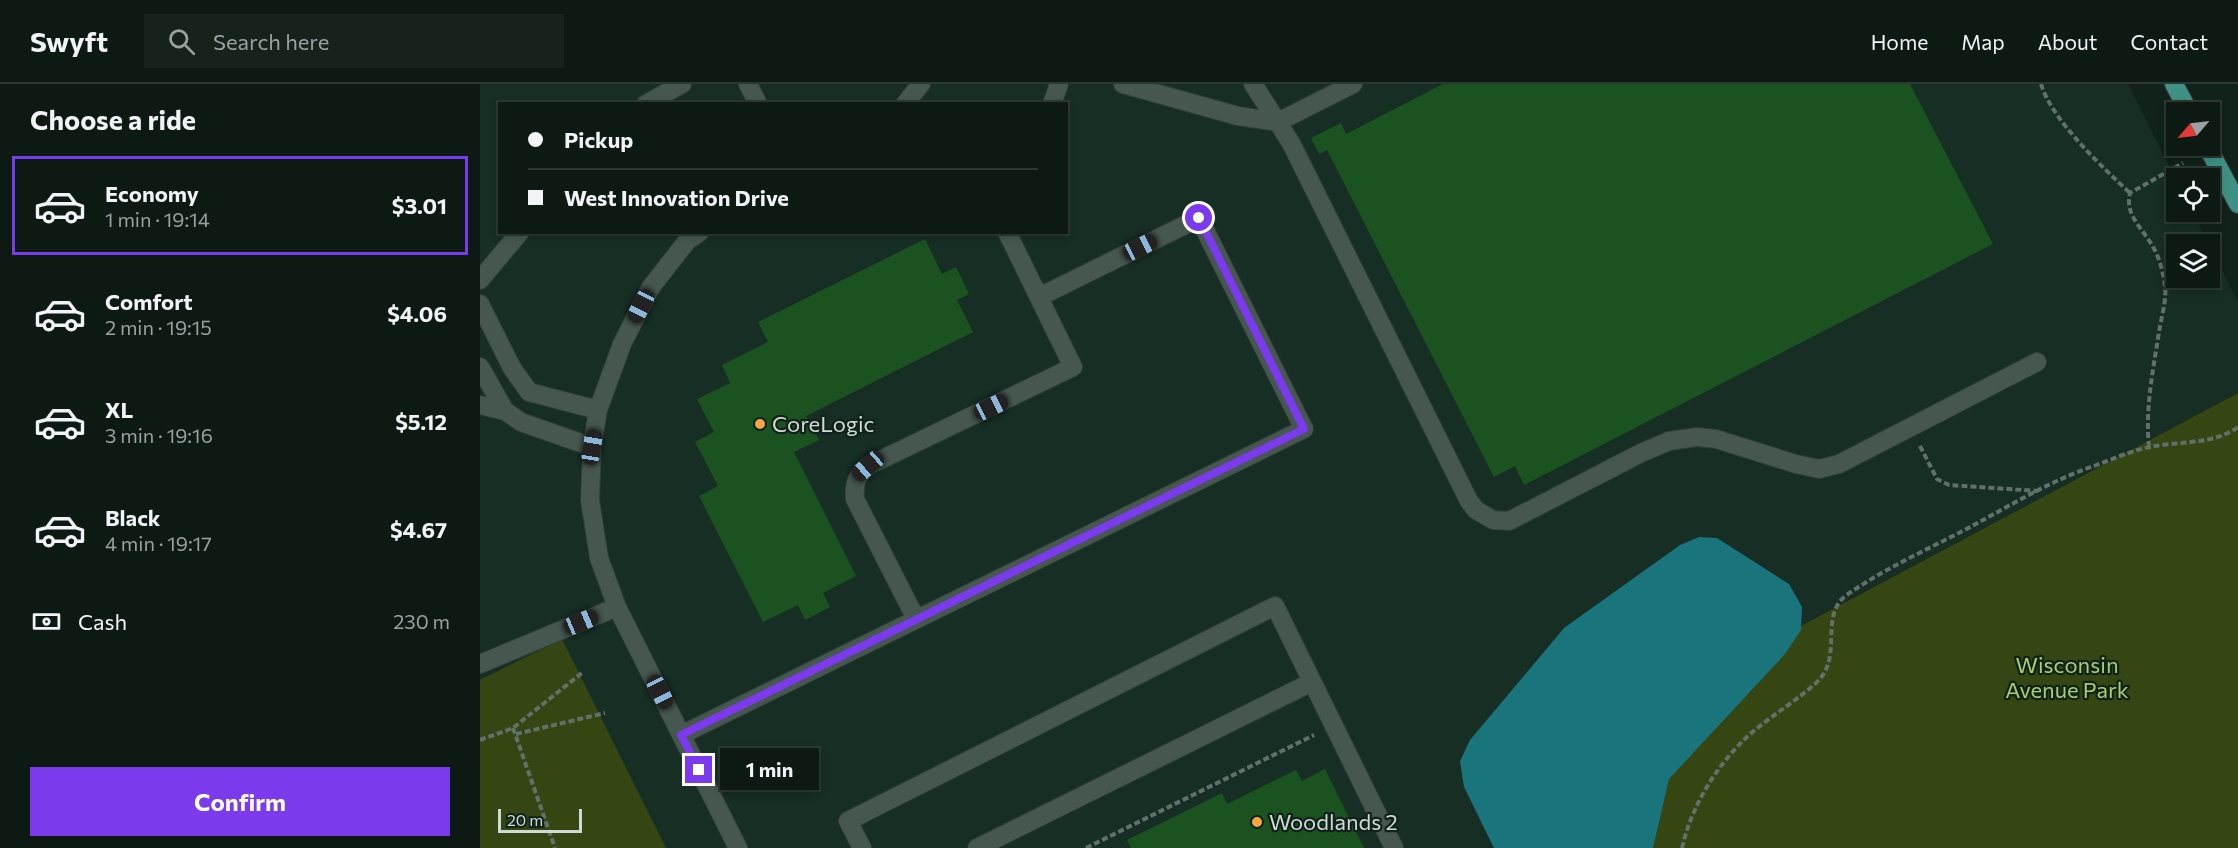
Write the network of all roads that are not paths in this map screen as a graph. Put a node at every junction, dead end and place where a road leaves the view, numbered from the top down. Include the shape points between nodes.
1 (682, 84) edge
2 (748, 84) edge
3 (1059, 84) edge
4 (1123, 84) edge
5 (1253, 84) edge
6 (1353, 84) edge
7 (2174, 84) edge
8 (650, 102) edge
9 (757, 102) edge
10 (1053, 102) edge
11 (2184, 102) edge
12 (1278, 122) junction
13 (2212, 156) edge
14 (2238, 204) edge
15 (518, 234) edge
16 (697, 234) edge
17 (1007, 234) edge
18 (480, 280) edge
19 (1039, 297) junction
20 (480, 304) edge
21 (2037, 362) dead end
22 (480, 367) edge
23 (480, 405) edge
24 (598, 410) junction
25 (505, 411) junction
26 (592, 447) junction
27 (617, 606) junction
28 (916, 619) junction
29 (480, 664) edge
30 (1312, 682) junction
31 (681, 735) junction
32 (738, 848) edge
33 (862, 848) edge
34 (977, 848) edge
35 (1394, 848) edge

1 - 8 street
2 - 9 street
3 - 10 street
4 - 12 street via 1238,116
5 - 12 street
6 - 12 street
7 - 11 main road
12 - 21 street via 1469,501 1493,520 1509,521 1669,441 1697,437 1819,469 1839,464
13 - 14 main road
15 - 18 street
16 - 24 street via 687,241 651,287 622,344
17 - 19 street
19 - 28 street via 1073,367 868,466 854,486 855,499
19 - 28 street via 1199,218 1304,429
20 - 24 street via 512,368 529,392
22 - 25 street
23 - 25 street
24 - 26 street
25 - 26 street via 521,422
26 - 27 street via 590,500 599,558
27 - 29 street
27 - 31 street
28 - 31 street
30 - 33 street via 1275,606 848,821
30 - 34 street
30 - 35 street
31 - 32 street

